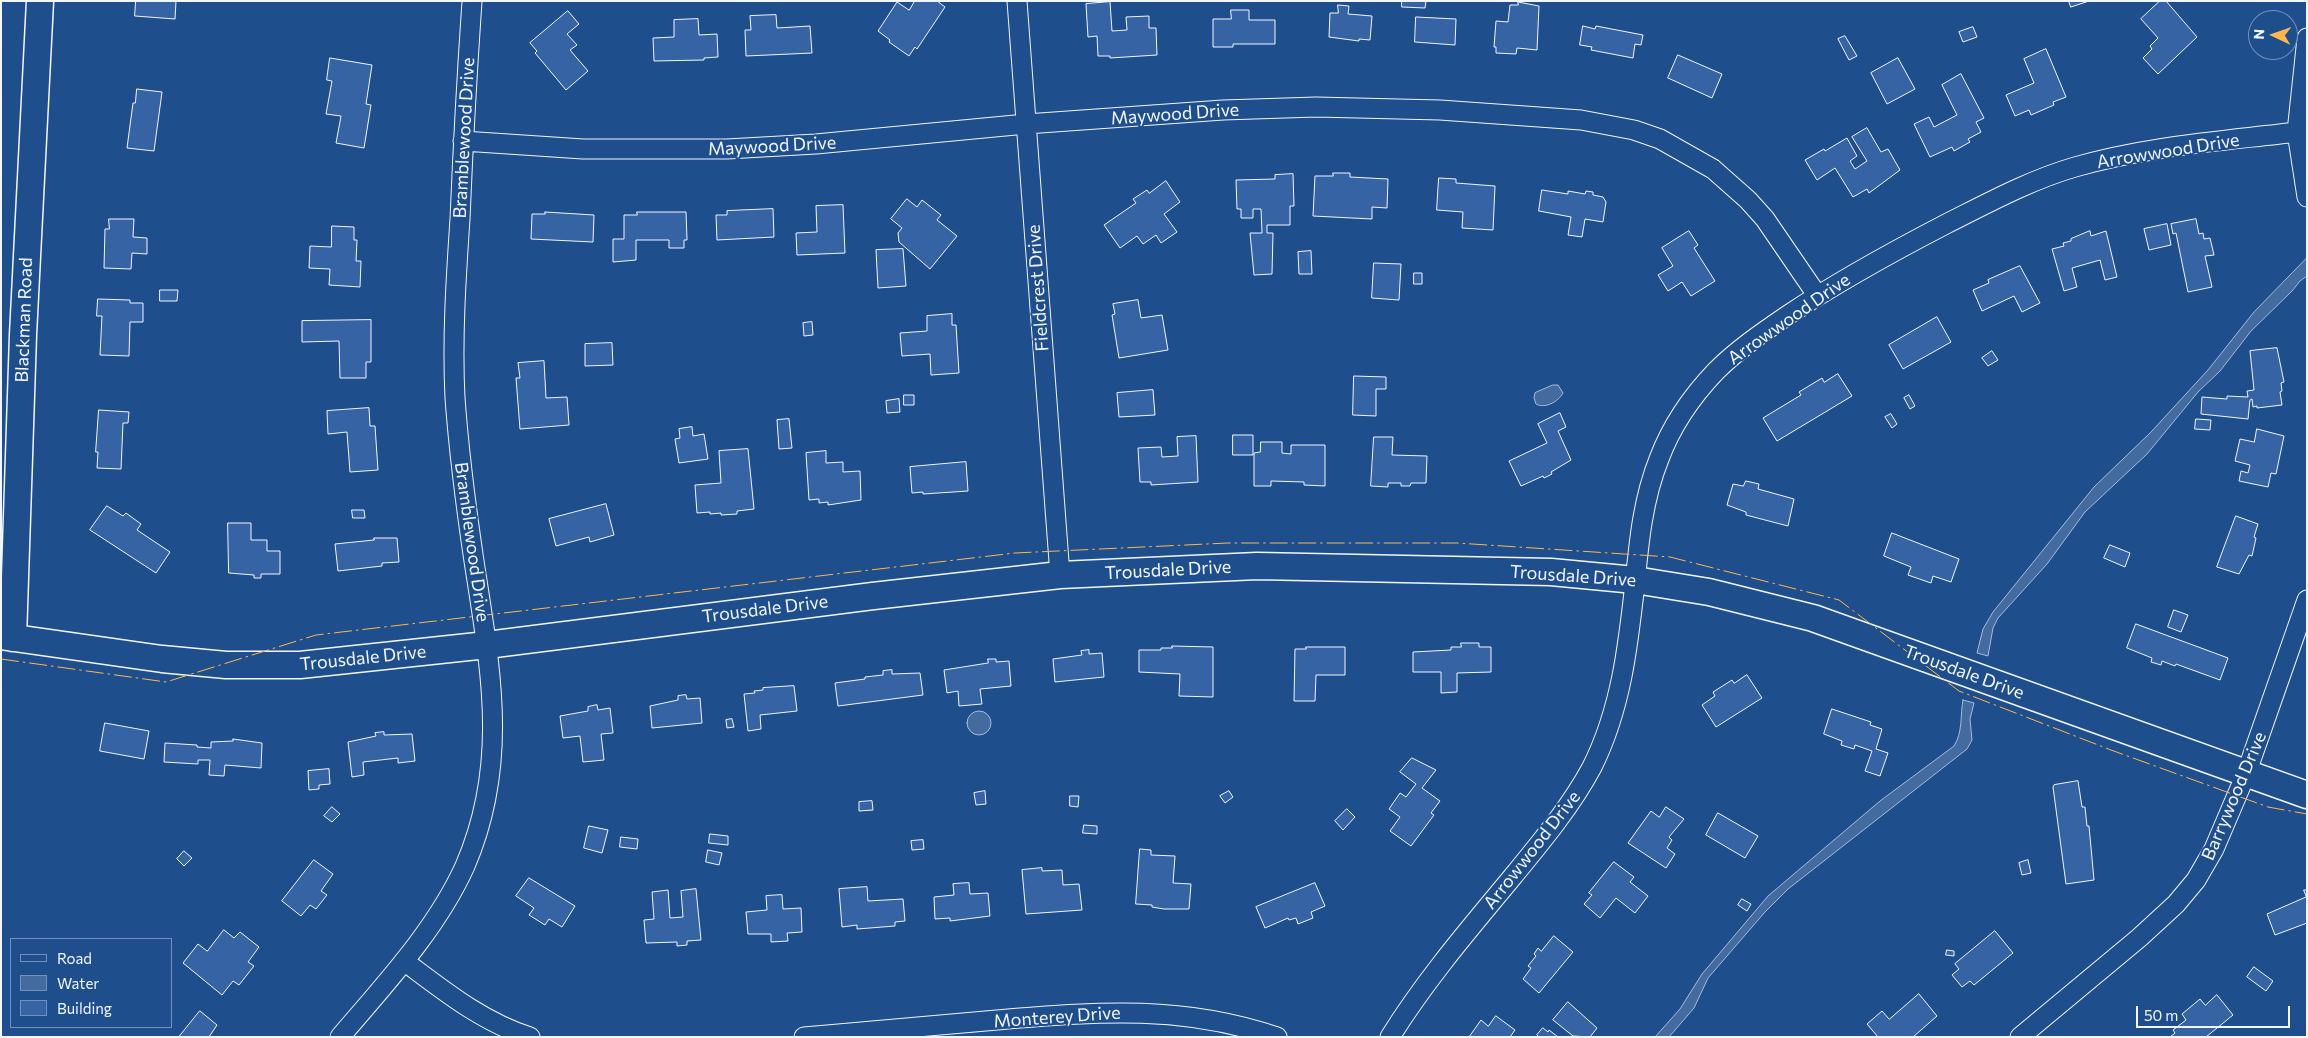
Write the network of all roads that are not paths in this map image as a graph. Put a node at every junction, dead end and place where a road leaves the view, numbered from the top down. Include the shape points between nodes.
1 (40, 1) edge
2 (472, 1) edge
3 (1016, 1) edge
4 (2307, 38) edge
5 (1026, 124) junction
6 (2297, 132) junction
7 (463, 141) junction
8 (2307, 197) edge
9 (1817, 295) junction
10 (21, 424) junction
11 (1, 504) edge
12 (1060, 575) junction
13 (1635, 580) junction
14 (2307, 600) edge
15 (7, 637) edge
16 (487, 645) junction
17 (2246, 774) junction
18 (2307, 795) edge
19 (404, 961) junction
20 (340, 1037) edge
21 (530, 1037) edge
22 (804, 1037) edge
23 (1277, 1037) edge
24 (1390, 1037) edge
25 (2020, 1037) edge

1 - 10 street, Blackman Road
2 - 7 street, Bramblewood Drive
3 - 5 street, Fieldcrest Drive
4 - 6 street
5 - 7 street, Maywood Drive via 727,149 584,149
5 - 9 street, Maywood Drive via 1316,107 1525,115 1619,126 1672,145 1725,178 1765,219
5 - 12 street, Fieldcrest Drive
6 - 8 street
6 - 9 street, Arrowwood Drive via 2136,153 2059,172 2008,193 1903,246
7 - 16 street, Bramblewood Drive via 456,281 455,394 464,493
9 - 13 street, Arrowwood Drive via 1746,345 1717,370 1689,405 1667,441 1652,479 1642,515
10 - 11 street
10 - 15 street, Blackman Road
12 - 13 street, Trousdale Drive via 1257,566 1551,572
12 - 16 street, Trousdale Drive
13 - 17 street, Trousdale Drive via 1709,592 1813,618
13 - 24 street, Arrowwood Drive via 1617,705 1592,767 1561,816 1454,948
14 - 17 street, Barrywood Drive
15 - 16 street, Trousdale Drive via 226,665 300,665
16 - 19 street, Bramblewood Drive via 493,730 487,799 474,842 451,893
17 - 18 street, Trousdale Drive
17 - 25 street, Barrywood Drive via 2214,849 2184,896 2139,938
19 - 20 street, Bramblewood Drive
19 - 21 street via 474,1012
22 - 23 street, Monterey Drive via 1120,1012 1196,1016

